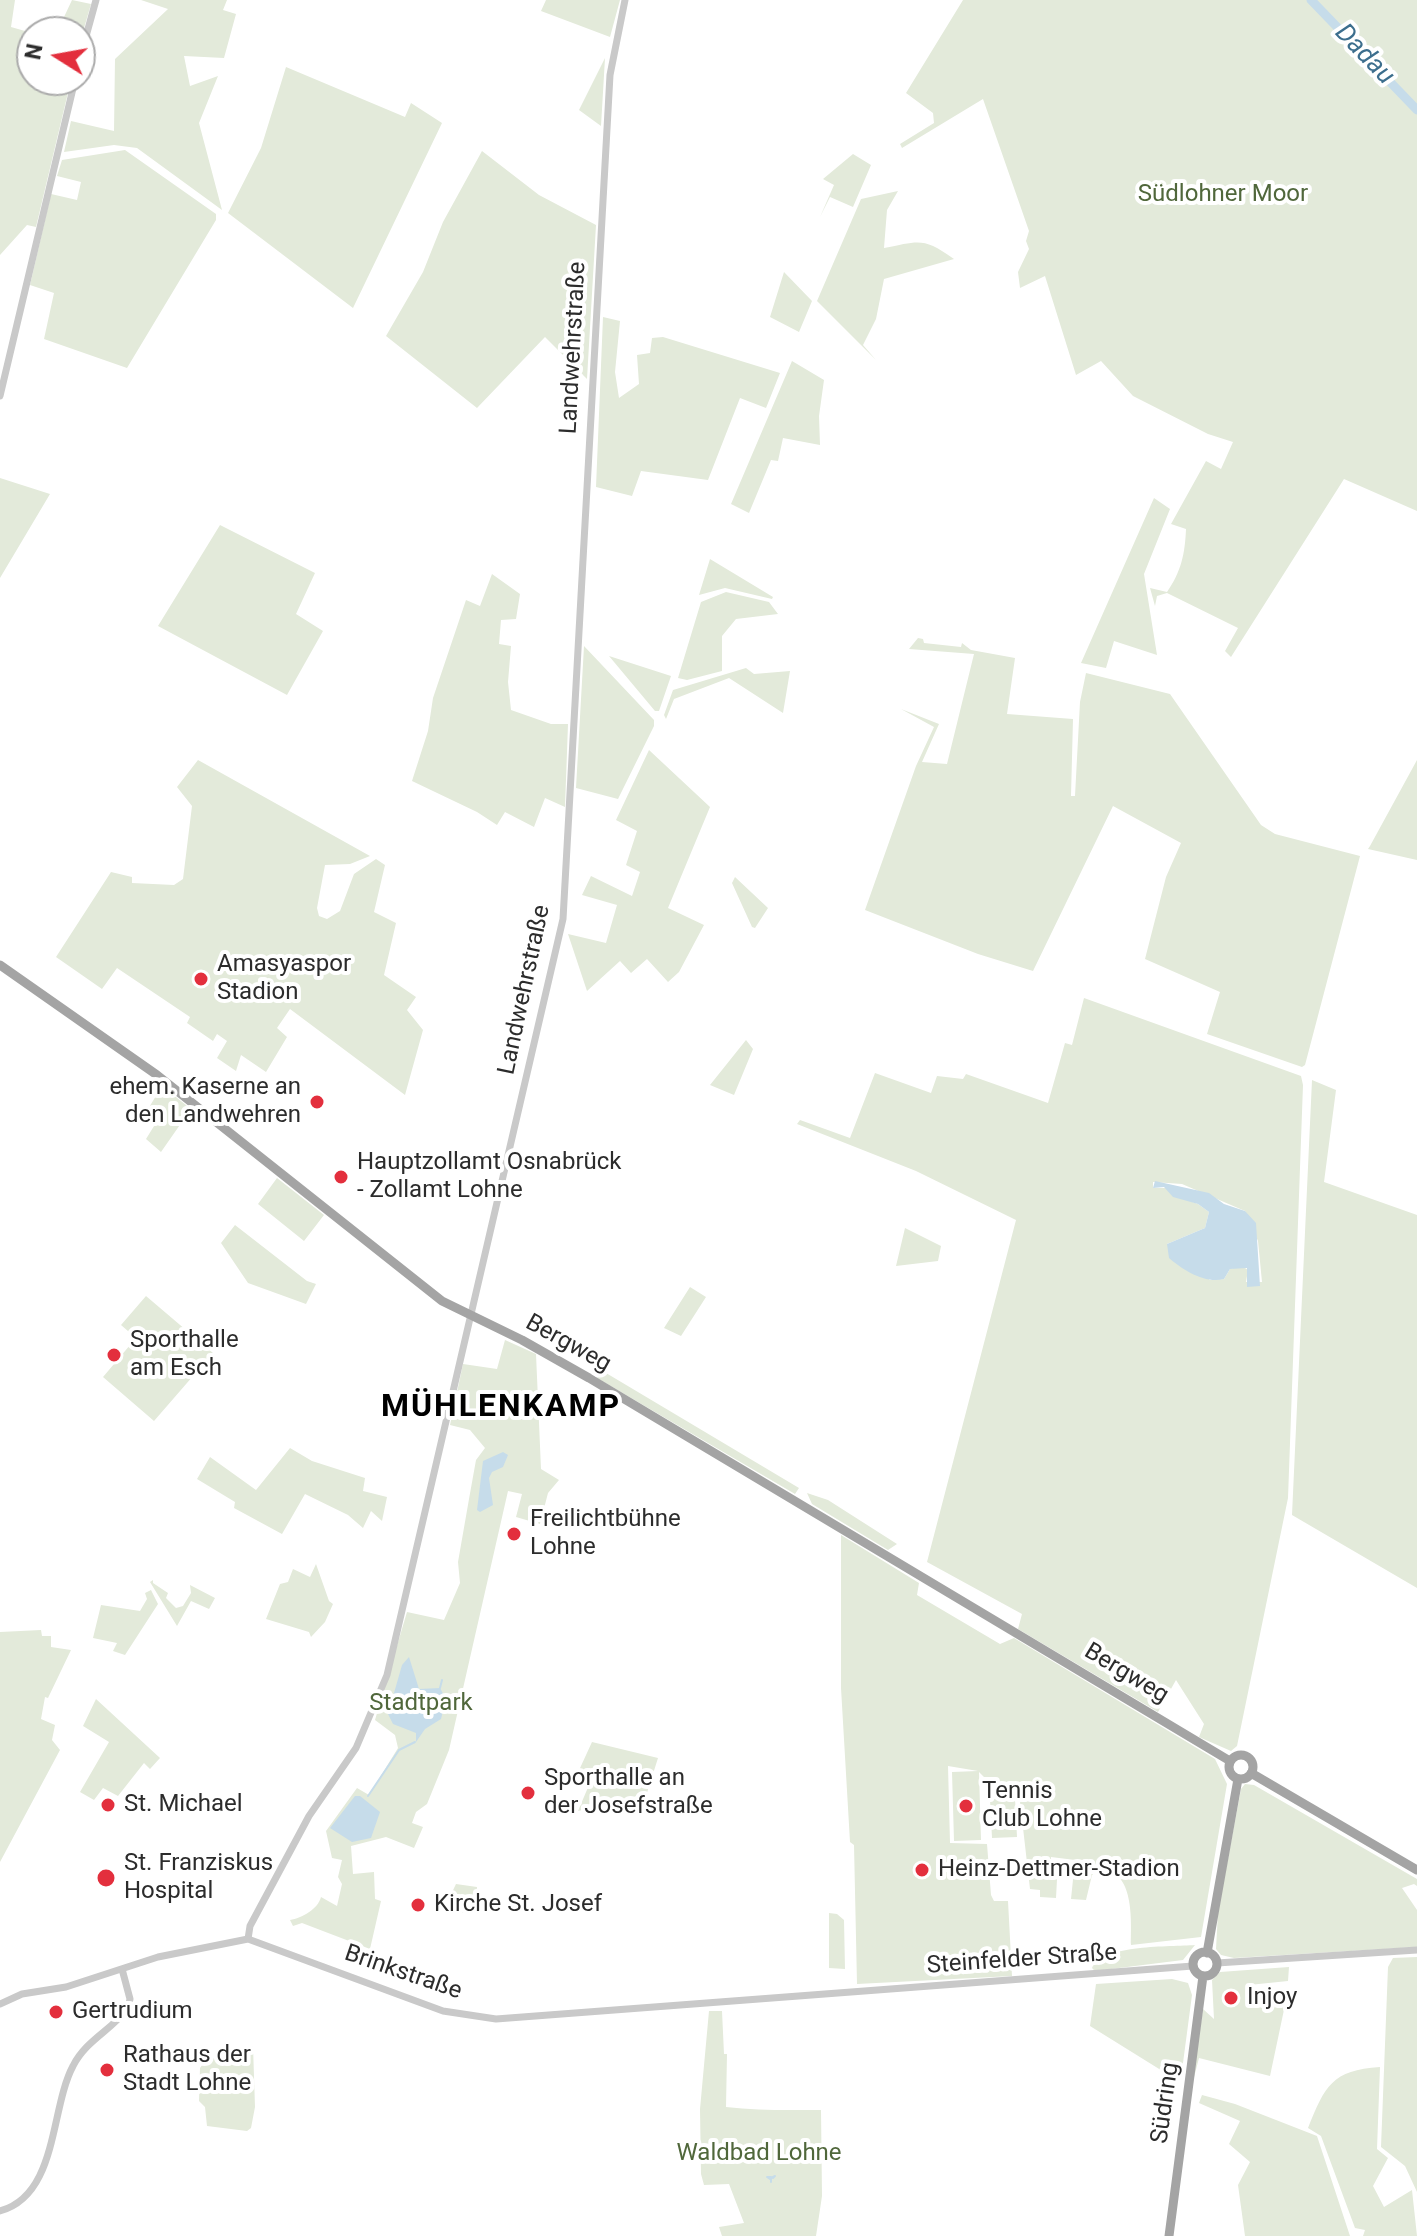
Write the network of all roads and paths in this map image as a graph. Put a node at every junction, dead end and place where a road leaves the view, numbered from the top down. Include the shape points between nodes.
1 (625, 0) edge
2 (71, 96) edge
3 (0, 396) edge
4 (0, 965) edge
5 (469, 1315) junction
6 (1230, 1761) junction
7 (1251, 1773) junction
8 (1238, 1779) junction
9 (1417, 1870) edge
10 (248, 1939) junction
11 (1417, 1950) edge
12 (1207, 1953) junction
13 (1217, 1963) junction
14 (1193, 1966) junction
15 (122, 1969) junction
16 (1203, 1976) junction
17 (853, 1994) joint
18 (0, 2004) edge
19 (2, 2210) edge
20 (1169, 2236) edge

1 - 5 street, Landwehrstraße via 609,88 563,919
2 - 3 street
4 - 5 main road, Bergweg via 157,1075 442,1301
5 - 6 main road, Bergweg via 589,1378
5 - 10 street, Landwehrstraße via 387,1675 365,1731 305,1822
6 - 7 main road, Bergweg via 1246,1757
6 - 8 main road via 1230,1772
7 - 8 main road
7 - 9 main road, Bergweg
8 - 12 main road
10 - 15 street
10 - 17 street, Brinkstraße via 443,2011 478,2018
11 - 13 street
12 - 13 main road
12 - 14 main road via 1197,1955
13 - 16 main road via 1214,1972
14 - 16 main road
14 - 17 street, Steinfelder Straße
15 - 18 street
15 - 19 street via 128,2008 78,2058 37,2178 19,2202
16 - 20 main road, Südring

